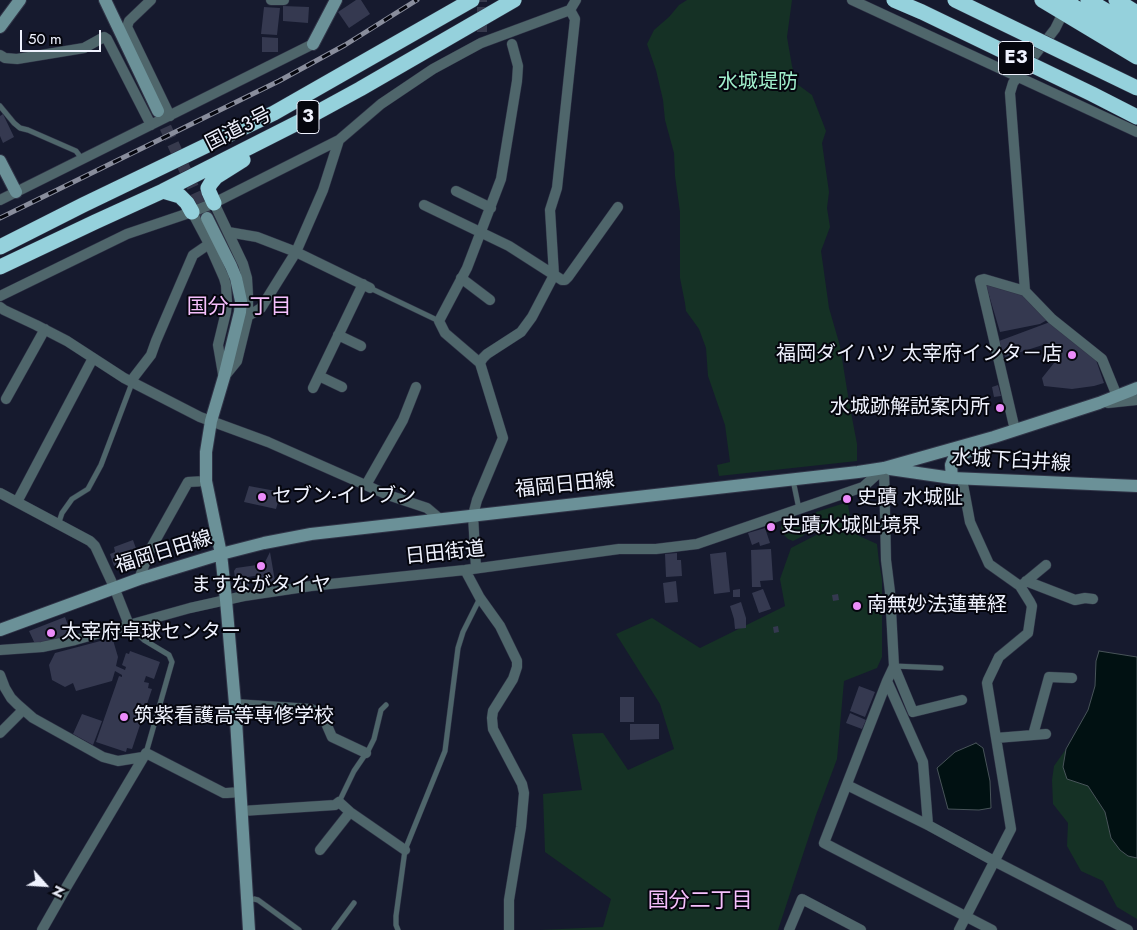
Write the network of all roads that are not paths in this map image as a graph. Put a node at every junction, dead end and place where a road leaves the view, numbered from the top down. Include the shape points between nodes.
1 (20, 0) edge
2 (106, 0) edge
3 (151, 0) edge
4 (271, 0) edge
5 (284, 0) edge
6 (336, 0) edge
7 (472, 0) edge
8 (514, 0) edge
9 (576, 0) edge
10 (852, 0) edge
11 (894, 0) edge
12 (955, 0) edge
13 (1042, 0) edge
14 (1063, 0) edge
15 (1088, 0) edge
16 (1116, 0) edge
17 (570, 10) junction
18 (1137, 13) edge
19 (1060, 20) dead end
20 (0, 27) edge
21 (1137, 29) edge
22 (482, 32) tunnel mouth
23 (481, 43) junction
24 (313, 44) joint
25 (512, 44) dead end
26 (1137, 44) edge
27 (0, 55) edge
28 (1137, 57) edge
29 (1018, 77) junction
30 (1137, 88) edge
31 (0, 106) edge
32 (158, 111) tunnel mouth
33 (170, 116) junction
34 (1137, 118) edge
35 (305, 119) junction
36 (151, 125) junction
37 (1137, 132) edge
38 (339, 140) junction
39 (82, 159) junction
40 (0, 161) edge
41 (163, 191) junction
42 (456, 191) dead end
43 (16, 192) junction
44 (0, 200) edge
45 (214, 203) junction
46 (83, 205) junction
47 (424, 205) dead end
48 (618, 207) dead end
49 (491, 208) junction
50 (192, 212) junction
51 (207, 218) tunnel mouth
52 (95, 222) junction
53 (228, 232) junction
54 (482, 232) junction
55 (0, 238) edge
56 (209, 244) junction
57 (0, 247) edge
58 (296, 252) junction
59 (0, 267) edge
60 (554, 275) junction
61 (0, 278) edge
62 (462, 278) junction
63 (366, 286) junction
64 (1025, 291) junction
65 (0, 296) edge
66 (490, 300) dead end
67 (0, 307) edge
68 (248, 316) junction
69 (439, 321) junction
70 (45, 330) junction
71 (338, 335) junction
72 (361, 346) dead end
73 (93, 358) junction
74 (480, 363) junction
75 (319, 376) junction
76 (224, 377) junction
77 (132, 383) junction
78 (342, 387) dead end
79 (416, 387) dead end
80 (313, 388) dead end
81 (1137, 388) edge
82 (1117, 396) junction
83 (6, 399) dead end
84 (1137, 400) edge
85 (1099, 403) junction
86 (211, 421) junction
87 (1015, 430) junction
88 (994, 437) junction
89 (884, 468) junction
90 (793, 479) junction
91 (957, 479) junction
92 (206, 481) junction
93 (366, 485) junction
94 (1137, 486) edge
95 (0, 493) edge
96 (17, 502) junction
97 (799, 509) junction
98 (474, 515) junction
99 (440, 519) junction
100 (58, 525) junction
101 (221, 554) junction
102 (1046, 565) dead end
103 (476, 568) junction
104 (465, 570) junction
105 (139, 579) junction
106 (1023, 583) junction
107 (114, 587) junction
108 (480, 598) junction
109 (1093, 599) dead end
110 (226, 600) junction
111 (129, 625) junction
112 (0, 630) edge
113 (0, 650) edge
114 (894, 666) junction
115 (941, 668) dead end
116 (0, 675) edge
117 (1072, 678) dead end
118 (887, 681) junction
119 (962, 700) dead end
120 (235, 704) junction
121 (386, 705) dead end
122 (22, 710) junction
123 (0, 733) edge
124 (1046, 734) dead end
125 (1033, 735) junction
126 (996, 738) junction
127 (366, 753) junction
128 (145, 755) junction
129 (847, 785) junction
130 (241, 792) junction
131 (339, 802) junction
132 (242, 811) junction
133 (350, 812) junction
134 (928, 825) junction
135 (320, 850) dead end
136 (405, 850) junction
137 (994, 861) junction
138 (248, 900) junction
139 (354, 903) dead end
140 (966, 916) junction
141 (1123, 929) edge
142 (42, 930) edge
143 (249, 930) edge
144 (299, 930) edge
145 (334, 930) edge
146 (398, 930) edge
147 (509, 930) edge
148 (789, 930) edge
149 (861, 930) edge
150 (959, 930) edge
151 (992, 930) edge

1 - 20 main road
2 - 32 main road
3 - 33 street via 128,27
4 - 5 street
6 - 24 main road
7 - 46 highway, 国道3号 / 3 via 274,113
8 - 35 highway, 国道3号 / 3
9 - 17 street
10 - 29 street
11 - 34 highway, E3, bridge
12 - 30 highway, E3, bridge
13 - 28 highway
14 - 26 highway
15 - 21 highway
16 - 18 highway
17 - 23 street
17 - 60 street via 575,19 557,188 550,210
19 - 29 street
22 - 23 street
23 - 38 street via 433,69 381,104
24 - 33 street
25 - 49 street via 518,81 501,179
27 - 36 street via 17,59 84,48 104,37
29 - 37 street
29 - 64 street via 1010,93
31 - 39 lane via 20,128 76,151
33 - 36 street
35 - 41 highway, 国道3号 / 3
35 - 45 highway via 216,177 208,188
36 - 39 street
38 - 45 street
38 - 58 street via 323,190
39 - 43 street
40 - 43 main road
41 - 50 highway via 180,196
41 - 52 highway, 国道3号 / 3
42 - 49 street
43 - 44 street
45 - 50 street
45 - 53 street
46 - 55 highway, 3
46 - 57 highway, 国道3号 / 3
47 - 54 street
48 - 60 street via 568,277 562,280
49 - 54 street
50 - 56 street
50 - 65 street via 127,234
51 - 76 main road via 232,266 240,294 240,312
52 - 59 highway, 国道3号 / 3
52 - 61 highway, 3
53 - 58 street via 257,237
53 - 68 street via 247,278
54 - 60 street
54 - 62 street
56 - 76 street via 227,291 218,346
56 - 77 street via 193,255 151,355
58 - 63 street
58 - 68 street via 261,308
60 - 74 street via 532,317 520,332 487,354
62 - 66 street
62 - 69 street
63 - 69 lane
63 - 71 street
64 - 82 street via 1052,319 1102,359
64 - 87 street via 980,280
67 - 70 street
68 - 76 street via 237,361
69 - 74 street via 445,334
70 - 73 street
70 - 83 street
71 - 72 street
71 - 75 street
73 - 77 street
73 - 96 street
74 - 98 street via 503,438
75 - 78 street
75 - 80 street
76 - 86 main road
77 - 86 street
77 - 100 lane via 101,465 88,489 72,499
79 - 93 street via 403,420
81 - 82 main road, 福岡日田線
82 - 85 main road, 福岡日田線
84 - 85 street
85 - 87 main road, 福岡日田線
86 - 92 main road
86 - 93 street
87 - 88 main road, 福岡日田線
88 - 89 main road, 福岡日田線
88 - 91 main road via 953,460 951,465
89 - 90 main road, 福岡日田線
89 - 91 main road, 水城下臼井線
89 - 97 street, 日田街道 via 864,487
89 - 114 street via 886,560
90 - 97 lane
90 - 98 main road, 福岡日田線
91 - 94 main road, 水城下臼井線
91 - 106 street via 970,522 989,564
92 - 101 main road
92 - 105 street via 188,482 150,550
93 - 99 street via 427,508
95 - 96 street
96 - 100 street
97 - 103 street, 日田街道 via 697,544 656,549 618,548
98 - 99 main road, 福岡日田線
98 - 103 street
99 - 101 main road, 福岡日田線 via 311,534
100 - 107 street via 96,546
101 - 105 main road, 福岡日田線
101 - 110 main road
102 - 106 street
103 - 104 street, 日田街道
104 - 108 street
104 - 110 street, 日田街道 via 311,586
105 - 107 main road, 福岡日田線
106 - 109 street via 1076,600
106 - 126 street via 1032,606 1028,633 999,657 988,680
107 - 111 street
107 - 112 main road, 福岡日田線
108 - 136 lane via 458,648 445,751
108 - 147 street via 500,626 517,661 513,679 492,718 493,729 524,793 509,900
110 - 111 street, 日田街道
110 - 120 main road
111 - 113 street, 日田街道 via 42,647
111 - 128 lane via 144,640 169,655 172,662
114 - 115 lane
114 - 118 street
114 - 119 street via 914,712
116 - 122 street via 5,688
117 - 125 street via 1050,677
118 - 129 street
118 - 134 street via 923,762
120 - 127 street via 311,709 322,714 332,737
120 - 130 main road
121 - 127 lane via 381,710 374,739
122 - 123 street
122 - 128 street via 103,757 118,761
124 - 125 street
125 - 126 street
126 - 137 street via 1011,829
127 - 131 lane
128 - 130 street via 224,792
128 - 142 street
129 - 134 street
129 - 140 street via 823,845
130 - 132 main road
131 - 132 street via 335,805
131 - 133 street
132 - 138 main road
133 - 135 street
133 - 136 street
134 - 137 street
136 - 146 lane via 396,916
137 - 140 street
137 - 141 street
138 - 143 main road
138 - 144 lane via 258,900
139 - 145 lane
140 - 150 street
140 - 151 street
148 - 149 street via 802,899

